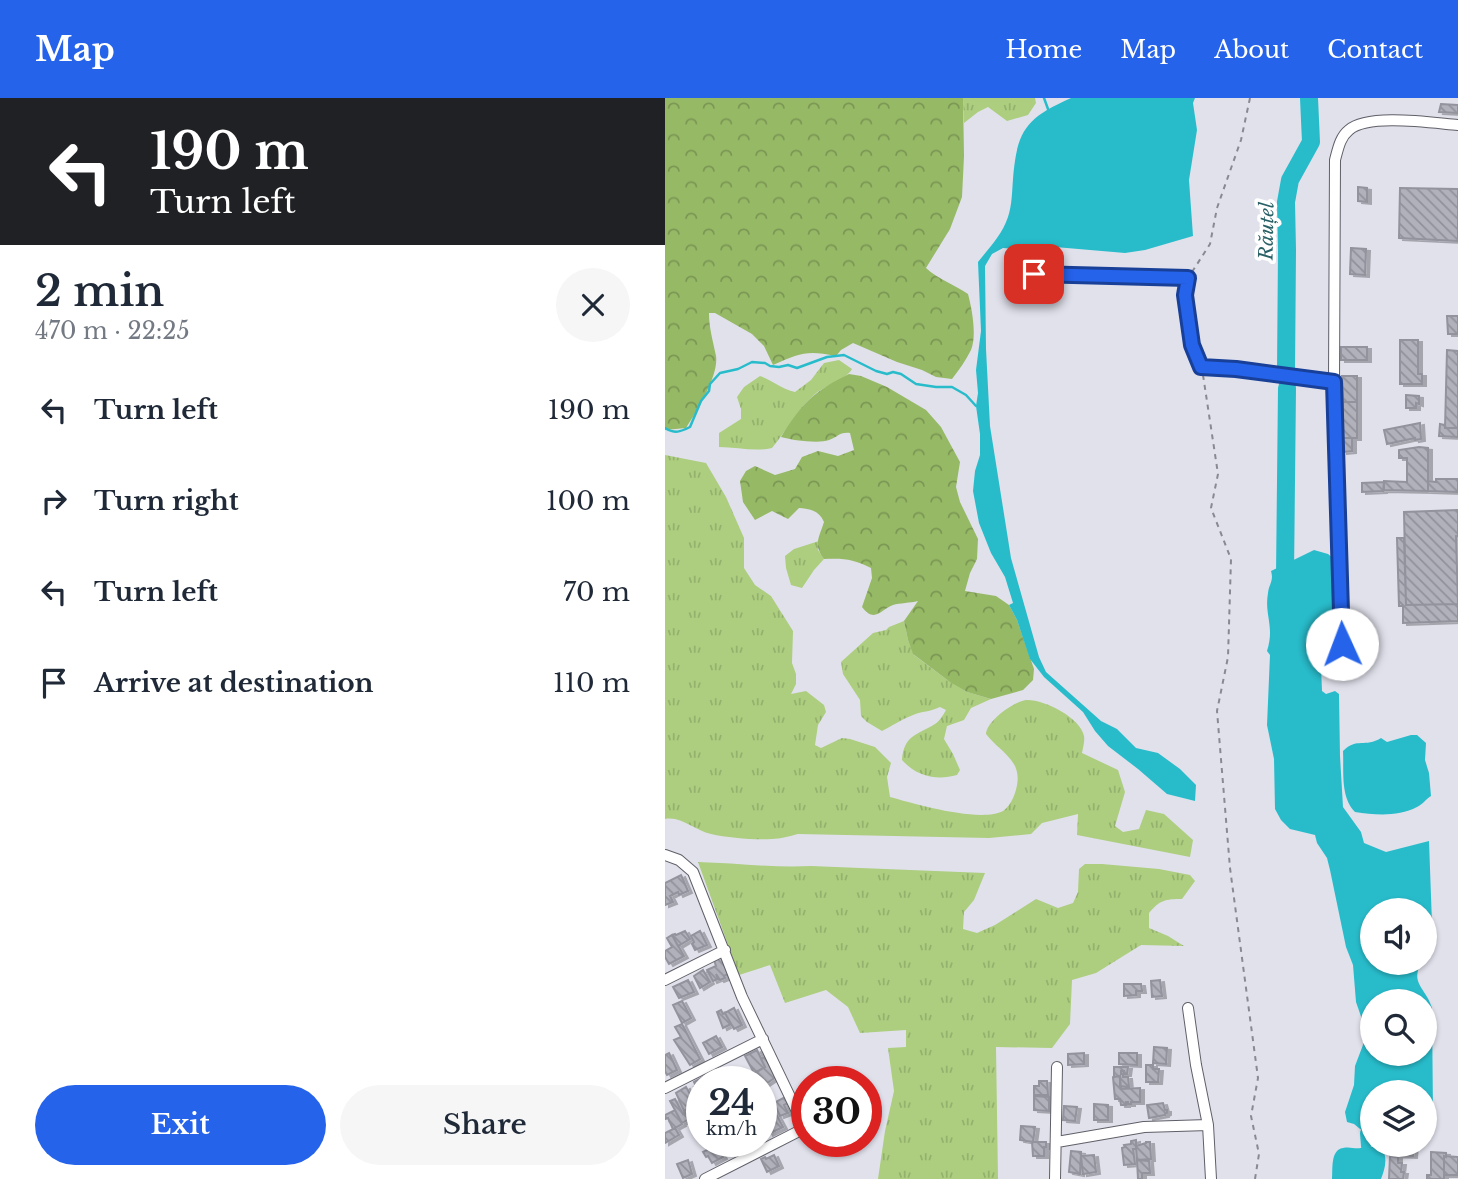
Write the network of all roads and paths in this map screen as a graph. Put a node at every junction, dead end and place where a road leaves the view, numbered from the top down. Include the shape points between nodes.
1 (1250, 98) edge
2 (1458, 125) edge
3 (1034, 274) dead end
4 (1188, 278) junction
5 (1201, 367) junction
6 (1334, 382) junction
7 (1342, 644) dead end
8 (665, 856) edge
9 (725, 950) junction
10 (665, 980) edge
11 (1188, 1008) dead end
12 (762, 1039) junction
13 (1057, 1067) dead end
14 (665, 1088) edge
15 (1208, 1125) junction
16 (1057, 1142) junction
17 (705, 1179) edge
18 (1055, 1179) edge
19 (1211, 1179) edge
20 (1255, 1179) edge

1 - 4 path via 1210,244
2 - 6 street via 1367,122 1347,131 1339,144 1335,160
3 - 4 lane
4 - 5 lane via 1185,295 1192,345
5 - 6 lane
5 - 20 path via 1219,474 1211,508 1231,559 1228,657 1217,711 1230,868 1258,1078 1251,1116 1259,1154
6 - 7 street
8 - 9 street via 693,872
9 - 10 street
9 - 12 street
11 - 15 street
12 - 14 street
12 - 17 street via 805,1128
13 - 16 street
15 - 16 street via 1144,1127
15 - 19 street
16 - 18 street

